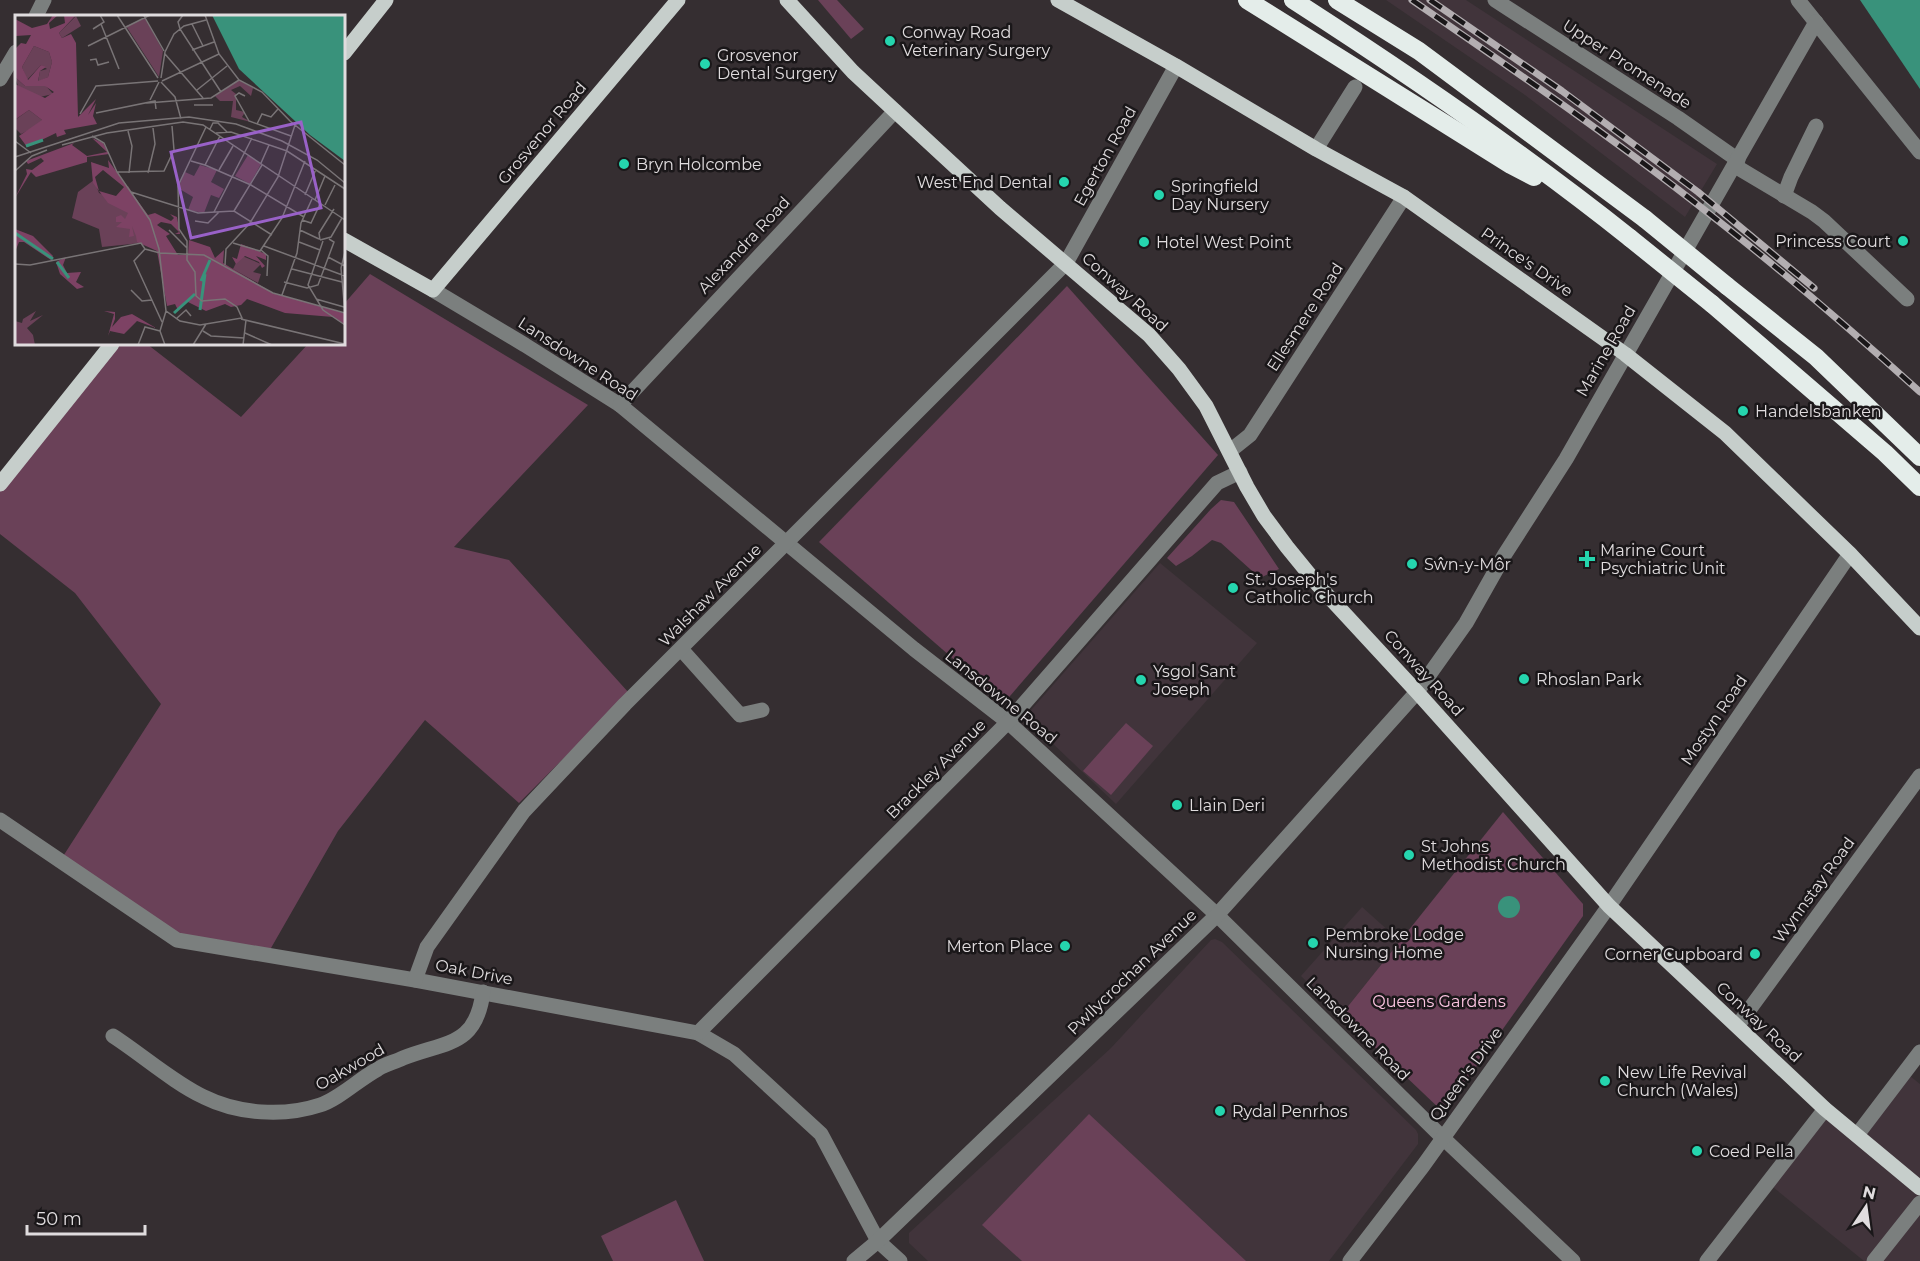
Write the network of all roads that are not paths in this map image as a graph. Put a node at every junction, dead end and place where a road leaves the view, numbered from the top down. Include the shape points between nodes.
1 (44, 0) edge
2 (386, 0) edge
3 (678, 0) edge
4 (787, 0) edge
5 (1058, 0) edge
6 (1247, 0) edge
7 (1293, 0) edge
8 (1337, 0) edge
9 (1495, 0) edge
10 (1798, 0) edge
11 (36, 15) edge
12 (1816, 22) junction
13 (345, 52) edge
14 (15, 54) edge
15 (1176, 66) junction
16 (0, 80) edge
17 (1355, 87) dead end
18 (895, 111) junction
19 (1816, 126) dead end
20 (1316, 149) junction
21 (1920, 152) edge
22 (1736, 163) junction
23 (1784, 196) junction
24 (1404, 197) junction
25 (1584, 202) junction
26 (345, 241) edge
27 (1066, 263) junction
28 (433, 290) junction
29 (1907, 299) dead end
30 (111, 345) edge
31 (1625, 354) junction
32 (620, 405) junction
33 (1230, 451) junction
34 (1920, 457) edge
35 (1240, 472) junction
36 (0, 484) edge
37 (1920, 487) edge
38 (787, 543) junction
39 (1850, 554) junction
40 (1920, 628) edge
41 (681, 649) junction
42 (1417, 692) junction
43 (762, 710) dead end
44 (1008, 722) junction
45 (1920, 776) edge
46 (0, 820) edge
47 (1609, 906) junction
48 (1217, 915) junction
49 (415, 980) junction
50 (483, 992) junction
51 (1738, 1025) junction
52 (698, 1033) junction
53 (113, 1036) dead end
54 (1920, 1052) edge
55 (1826, 1109) junction
56 (1857, 1135) junction
57 (1443, 1138) junction
58 (1920, 1188) edge
59 (1920, 1203) edge
60 (878, 1241) junction
61 (854, 1261) edge
62 (900, 1261) edge
63 (1350, 1261) edge
64 (1573, 1261) edge
65 (1707, 1261) edge
66 (1874, 1261) edge

1 - 11 street
2 - 13 main road
3 - 28 main road, Grosvenor Road
4 - 18 main road, Conway Road via 852,72
5 - 15 main road, Prince's Drive
6 - 25 highway via 1511,165
7 - 25 highway via 1403,71
8 - 34 highway, bridge via 1419,51 1644,219 1816,357
9 - 22 street, Upper Promenade via 1678,118
10 - 12 street
12 - 21 street
12 - 22 street, Marine Road
14 - 16 street
15 - 20 main road, Prince's Drive
15 - 27 street, Egerton Road
17 - 20 street
18 - 27 main road, Conway Road
18 - 32 street, Alexandra Road
19 - 23 street
20 - 24 main road, Prince's Drive
22 - 23 street, Upper Promenade
22 - 31 street, Marine Road
23 - 29 street, Upper Promenade via 1824,221
24 - 31 main road, Prince's Drive
24 - 33 street, Ellesmere Road via 1250,435
25 - 37 highway, bridge via 1712,304
26 - 28 main road, Lansdowne Road
27 - 33 main road, Conway Road via 1149,335 1179,369 1206,406
27 - 38 street, Walshaw Avenue
28 - 32 street, Lansdowne Road
30 - 36 main road
31 - 39 main road, Prince's Drive via 1725,433
31 - 42 street, Marine Road via 1466,623
32 - 38 street, Lansdowne Road
33 - 35 main road, Conway Road
35 - 42 main road, Conway Road via 1287,548
35 - 44 street, Brackley Avenue via 1217,483
38 - 41 street, Walshaw Avenue
38 - 44 street, Lansdowne Road
39 - 40 main road, Prince's Drive
39 - 47 street, Mostyn Road
41 - 43 street via 740,715
41 - 49 street, Walshaw Avenue via 524,811 427,947
42 - 47 main road, Conway Road
42 - 48 street, Pwllycrochan Avenue
44 - 48 street, Lansdowne Road
44 - 52 street, Brackley Avenue
45 - 51 street, Wynnstay Road
46 - 49 street, Oak Drive via 177,940
47 - 51 main road, Conway Road
47 - 57 street, Queen's Drive
48 - 57 street, Lansdowne Road
48 - 60 street, Pwllycrochan Avenue
49 - 50 street, Oak Drive
50 - 52 street, Oak Drive
50 - 53 street, Oakwood via 474,1024 462,1038 379,1068 322,1105 295,1111 247,1110 204,1097
51 - 55 main road, Conway Road
52 - 60 street, Oak Drive via 734,1054 821,1134
54 - 56 street
55 - 56 main road, Conway Road
55 - 65 street
56 - 58 main road, Conway Road
57 - 63 street, Queen's Drive
57 - 64 street, Lansdowne Road
59 - 66 street
60 - 61 street, Pwllycrochan Avenue
60 - 62 street, Oak Drive

